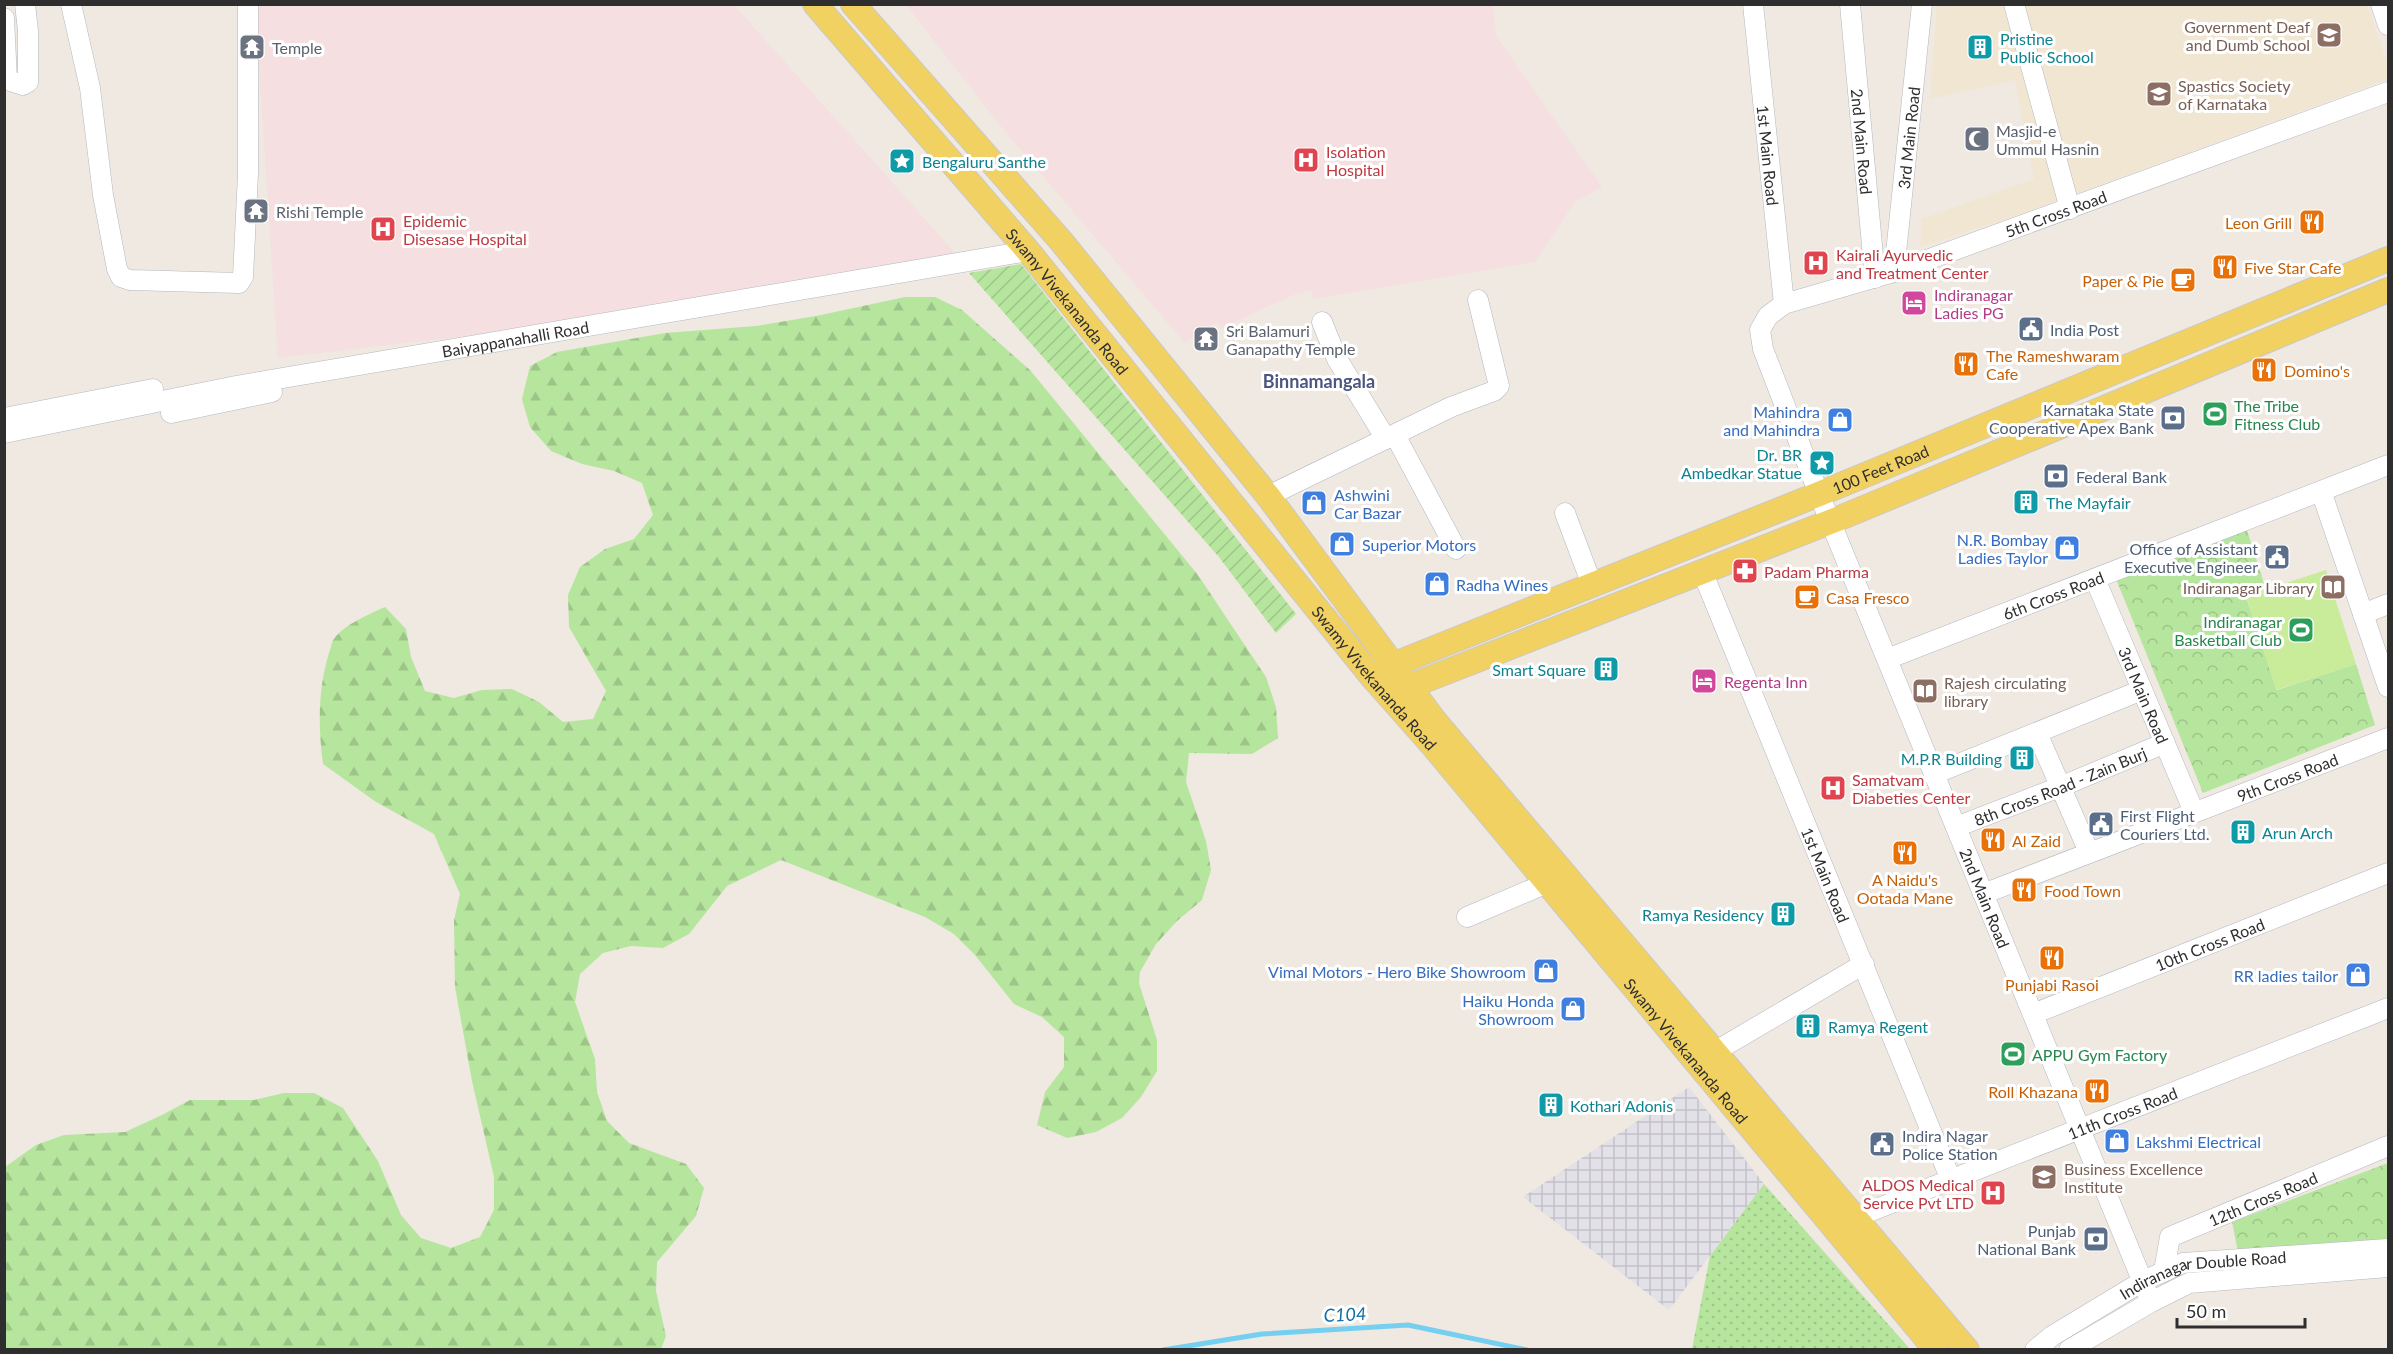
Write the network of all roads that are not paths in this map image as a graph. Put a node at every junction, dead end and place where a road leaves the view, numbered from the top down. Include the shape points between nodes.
1 (25, 4) edge
2 (71, 4) edge
3 (248, 4) edge
4 (814, 4) edge
5 (853, 4) edge
6 (1753, 4) edge
7 (1850, 4) edge
8 (1922, 4) edge
9 (2014, 4) edge
10 (2381, 4) edge
11 (4, 18) edge
12 (2388, 25) edge
13 (6, 79) edge
14 (2388, 92) edge
15 (2070, 209) junction
16 (1028, 250) junction
17 (2388, 259) edge
18 (1885, 275) junction
19 (2388, 290) edge
20 (1478, 300) dead end
21 (1784, 304) junction
22 (1322, 322) dead end
23 (325, 372) junction
24 (4, 418) edge
25 (4, 433) edge
26 (1390, 437) junction
27 (4, 446) edge
28 (2388, 465) edge
29 (2320, 491) junction
30 (1819, 494) junction
31 (1268, 496) junction
32 (1565, 513) dead end
33 (1830, 522) junction
34 (1456, 549) dead end
35 (1702, 571) junction
36 (2095, 579) junction
37 (1592, 585) junction
38 (2388, 604) edge
39 (2363, 614) junction
40 (1887, 659) junction
41 (1395, 664) junction
42 (1409, 685) junction
43 (1380, 687) junction
44 (2388, 687) edge
45 (2142, 690) junction
46 (2037, 733) junction
47 (2388, 738) edge
48 (2165, 743) junction
49 (1934, 774) junction
50 (2060, 787) junction
51 (2194, 812) junction
52 (1956, 827) junction
53 (2089, 852) junction
54 (2388, 873) edge
55 (1547, 884) junction
56 (1983, 894) junction
57 (1467, 917) dead end
58 (1864, 964) junction
59 (2388, 1008) edge
60 (2032, 1014) junction
61 (1716, 1051) junction
62 (2080, 1128) junction
63 (2388, 1146) edge
64 (1951, 1180) junction
65 (1856, 1217) junction
66 (2388, 1249) edge
67 (2388, 1267) edge
68 (2164, 1271) junction
69 (2143, 1281) junction
70 (2151, 1302) junction
71 (1936, 1350) edge
72 (1967, 1350) edge
73 (2035, 1350) edge
74 (2069, 1350) edge

1 - 13 street via 28,82 23,85
2 - 3 street via 90,88 103,195 121,277 238,283 243,277 248,174
4 - 16 main road, Swamy Vivekananda Road
5 - 31 main road, Swamy Vivekananda Road via 1061,241
6 - 21 street, 1st Main Road
7 - 18 street, 2nd Main Road
8 - 18 street, 3rd Main Road
9 - 15 street
10 - 12 street
11 - 13 street
14 - 15 street, 5th Cross Road
15 - 18 street, 5th Cross Road
16 - 23 street, Baiyappanahalli Road
16 - 43 main road, Swamy Vivekananda Road
17 - 30 main road, 100 Feet Road
18 - 21 street, 5th Cross Road
19 - 33 main road, 100 Feet Road
20 - 26 street via 1499,386
21 - 30 street, 5th Cross Road via 1768,316 1760,330 1763,349
22 - 26 street via 1337,359
23 - 24 street via 253,370
23 - 25 street, Baiyappanahalli Road
23 - 27 street via 260,396
26 - 31 street
26 - 34 street
28 - 29 street, 6th Cross Road
29 - 36 street, 6th Cross Road
29 - 39 street
30 - 33 street, 2nd Main Road
30 - 37 main road, 100 Feet Road
31 - 41 main road, Swamy Vivekananda Road
32 - 37 street
33 - 35 main road, 100 Feet Road
33 - 40 street, 2nd Main Road
35 - 42 main road, 100 Feet Road
35 - 58 street, 1st Main Road
36 - 40 street, 6th Cross Road
36 - 45 street, 3rd Main Road
37 - 41 main road, 100 Feet Road
38 - 39 street
39 - 44 street
40 - 49 street, 2nd Main Road
41 - 42 main road, Swamy Vivekananda Road
41 - 43 main road, 100 Feet Road
42 - 43 main road, 100 Feet Road
42 - 61 main road, Swamy Vivekananda Road via 1434,720
43 - 55 main road, Swamy Vivekananda Road
45 - 46 street
45 - 48 street, 3rd Main Road
46 - 49 street
46 - 50 street
47 - 51 street, 9th Cross Road
48 - 50 street, 8th Cross Road - Zain Burj
48 - 51 street, 3rd Main Road
49 - 52 street, 2nd Main Road
50 - 52 street, 8th Cross Road - Zain Burj
50 - 53 street
51 - 53 street, 9th Cross Road
52 - 56 street, 2nd Main Road
53 - 56 street, 9th Cross Road
54 - 60 street, 10th Cross Road
55 - 57 street
55 - 71 main road, Swamy Vivekananda Road
56 - 60 street, 2nd Main Road
58 - 61 street
58 - 64 street, 1st Main Road
59 - 62 street, 11th Cross Road
60 - 62 street, 2nd Main Road
61 - 65 main road, Swamy Vivekananda Road
62 - 64 street, 11th Cross Road
62 - 69 street, 2nd Main Road
63 - 68 street, 12th Cross Road via 2170,1237
64 - 65 street, 11th Cross Road
65 - 72 main road, Swamy Vivekananda Road
66 - 68 street, Indiranagar Double Road via 2183,1263
67 - 70 street, Indiranagar Double Road via 2189,1283
68 - 69 street, Indiranagar Double Road
69 - 70 street, 2nd Main Road
69 - 73 street, Indiranagar Double Road
70 - 74 street, Indiranagar Double Road

